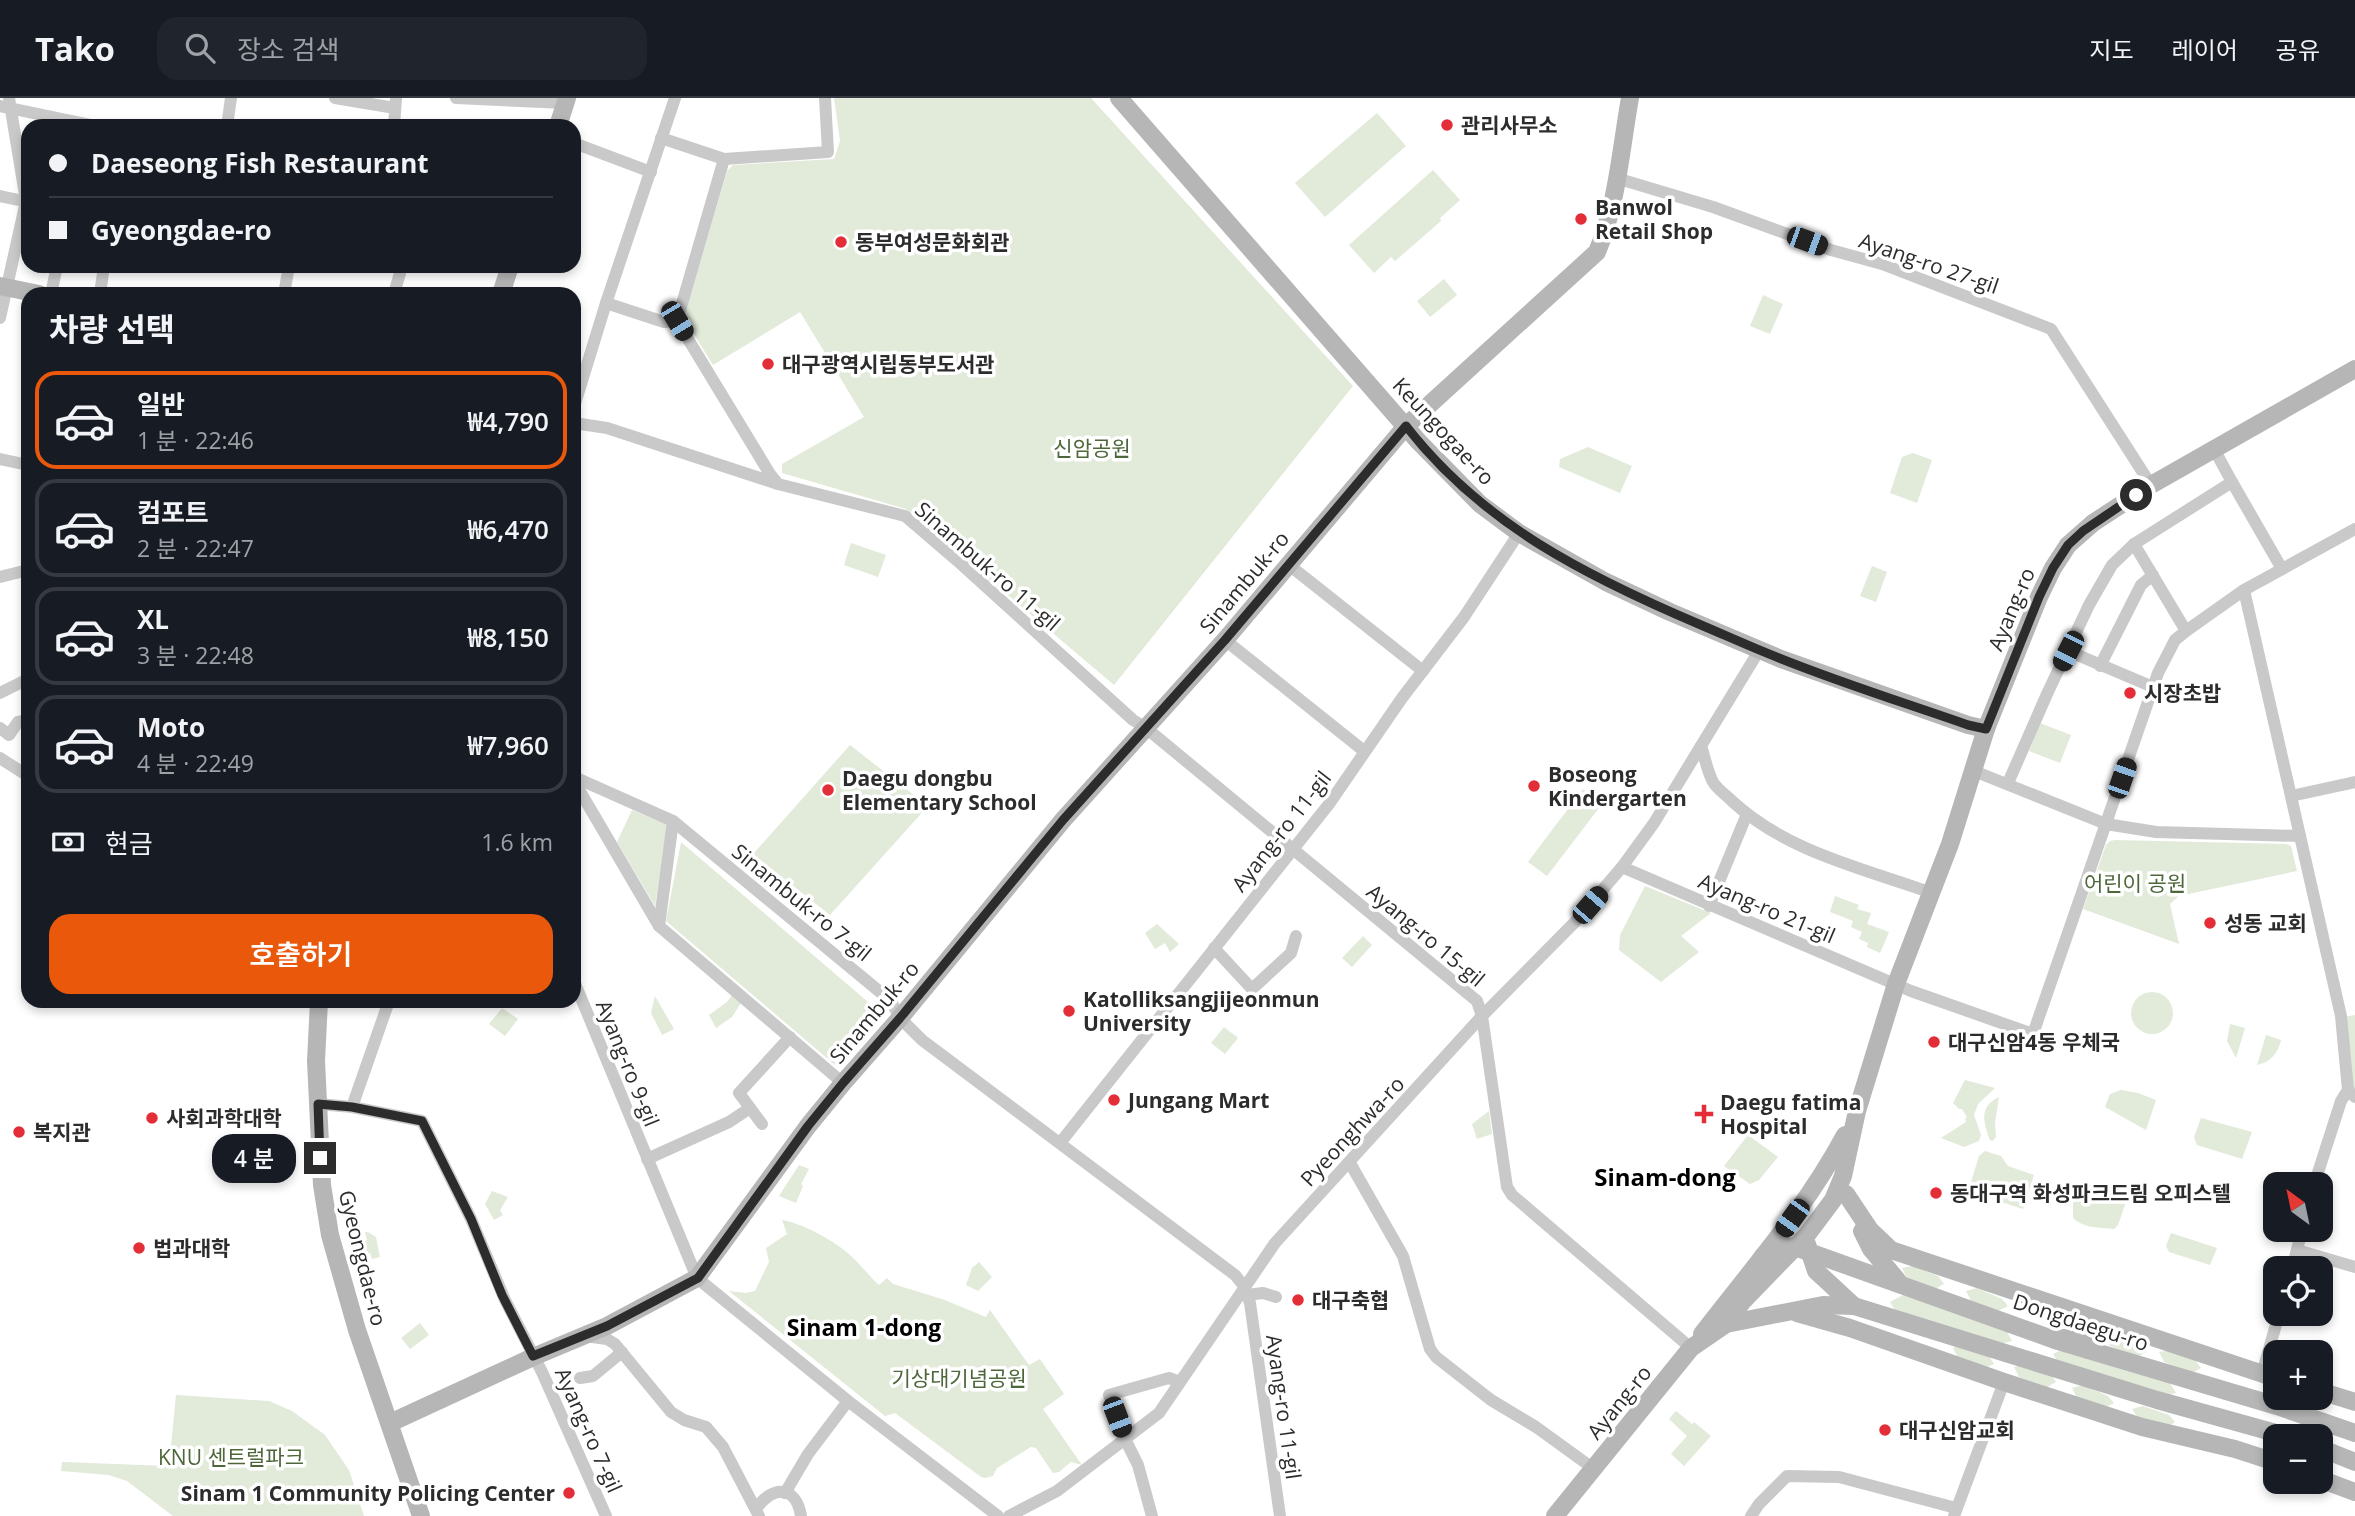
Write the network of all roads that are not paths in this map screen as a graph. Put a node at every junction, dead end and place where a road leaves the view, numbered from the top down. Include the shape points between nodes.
1 (231, 98) edge
2 (335, 98) edge
3 (456, 98) edge
4 (674, 98) edge
5 (825, 98) edge
6 (1119, 98) edge
7 (1630, 98) edge
8 (566, 100) edge
9 (396, 103) edge
10 (7, 104) edge
11 (68, 119) edge
12 (228, 119) edge
13 (560, 119) edge
14 (661, 138) junction
15 (581, 146) edge
16 (724, 159) junction
17 (651, 172) junction
18 (21, 173) edge
19 (1616, 178) junction
20 (0, 197) edge
21 (21, 201) edge
22 (21, 224) edge
23 (4, 287) edge
24 (606, 303) junction
25 (0, 318) edge
26 (677, 321) junction
27 (2355, 369) edge
28 (581, 384) edge
29 (581, 424) edge
30 (1406, 426) junction
31 (2214, 449) junction
32 (0, 459) edge
33 (21, 464) edge
34 (2232, 482) junction
35 (778, 484) junction
36 (2151, 485) junction
37 (2355, 529) edge
38 (1519, 533) junction
39 (2134, 544) junction
40 (1289, 565) junction
41 (2282, 569) junction
42 (21, 572) edge
43 (2153, 575) junction
44 (0, 577) edge
45 (2244, 590) junction
46 (2186, 631) junction
47 (1225, 640) junction
48 (1760, 649) junction
49 (2068, 651) junction
50 (2100, 666) junction
51 (1423, 671) junction
52 (21, 682) edge
53 (2153, 687) junction
54 (0, 693) edge
55 (21, 721) edge
56 (1146, 728) junction
57 (1986, 729) junction
58 (5, 731) edge
59 (1701, 746) junction
60 (1364, 751) junction
61 (0, 757) edge
62 (21, 771) edge
63 (1974, 771) junction
64 (581, 782) edge
65 (2355, 782) edge
66 (2008, 783) junction
67 (581, 791) edge
68 (2291, 796) junction
69 (1746, 814) junction
70 (673, 821) junction
71 (2106, 824) junction
72 (2300, 836) junction
73 (1293, 850) junction
74 (1622, 867) junction
75 (1931, 893) junction
76 (1709, 905) junction
77 (659, 926) junction
78 (1296, 936) dead end
79 (1214, 948) junction
80 (725, 982) joint
81 (1896, 984) junction
82 (581, 998) edge
83 (319, 1008) edge
84 (386, 1008) edge
85 (2355, 1012) edge
86 (1482, 1016) junction
87 (2341, 1016) junction
88 (900, 1018) junction
89 (790, 1037) junction
90 (843, 1083) junction
91 (2351, 1093) edge
92 (318, 1104) junction
93 (352, 1107) junction
94 (750, 1108) junction
95 (1857, 1111) junction
96 (762, 1124) dead end
97 (1060, 1143) junction
98 (1848, 1148) junction
99 (647, 1159) junction
100 (1350, 1163) junction
101 (2318, 1172) edge
102 (1845, 1186) junction
103 (2299, 1242) edge
104 (1804, 1245) junction
105 (2297, 1250) junction
106 (1763, 1256) junction
107 (2295, 1256) edge
108 (2355, 1267) edge
109 (698, 1278) junction
110 (1904, 1286) junction
111 (1245, 1290) junction
112 (1276, 1297) dead end
113 (1854, 1306) junction
114 (1790, 1311) junction
115 (1726, 1324) junction
116 (2119, 1327) junction
117 (584, 1336) junction
118 (1875, 1336) junction
119 (2055, 1340) junction
120 (1691, 1348) junction
121 (622, 1352) junction
122 (533, 1356) junction
123 (2215, 1359) junction
124 (2263, 1374) edge
125 (580, 1378) dead end
126 (1180, 1382) junction
127 (2004, 1382) junction
128 (2333, 1395) edge
129 (2259, 1400) junction
130 (848, 1401) junction
131 (2355, 1402) edge
132 (390, 1423) junction
133 (2263, 1428) edge
134 (2263, 1429) edge
135 (2355, 1433) edge
136 (2186, 1438) junction
137 (1125, 1439) junction
138 (2333, 1453) edge
139 (2263, 1459) edge
140 (2355, 1462) edge
141 (1594, 1469) junction
142 (2333, 1484) edge
143 (2355, 1492) edge
144 (785, 1493) junction
145 (1955, 1512) edge
146 (758, 1513) edge
147 (421, 1516) edge
148 (606, 1516) edge
149 (801, 1516) edge
150 (998, 1516) edge
151 (1009, 1516) edge
152 (1152, 1516) edge
153 (1280, 1516) edge
154 (1555, 1516) edge
155 (1751, 1516) edge

1 - 12 street
2 - 9 street
3 - 8 street
4 - 14 street
5 - 16 street via 828,152
6 - 30 main road, Keungogae-ro
7 - 19 main road, Sinambuk-ro
8 - 13 main road
10 - 11 street
10 - 18 street
14 - 16 street
14 - 17 street
15 - 17 street
16 - 26 street
17 - 24 street
19 - 30 main road, Sinambuk-ro via 1597,252
19 - 36 street, Ayang-ro 27-gil via 1882,264 2051,328
20 - 21 street
22 - 23 street
23 - 25 street
24 - 26 street via 664,322
24 - 28 street
26 - 35 street
27 - 31 main road, Ayang-ro
29 - 35 street, Sinambuk-ro 11-gil
30 - 38 main road, Keungogae-ro via 1480,504
30 - 40 main road, Sinambuk-ro
31 - 34 street
31 - 36 main road, Ayang-ro
32 - 33 street
34 - 39 street
34 - 41 street
35 - 56 street, Sinambuk-ro 11-gil via 905,516
36 - 57 main road, Ayang-ro via 2106,513 2068,545 2039,597
37 - 41 street
38 - 48 main road, Keungogae-ro via 1618,588
38 - 51 street, Ayang-ro 11-gil
39 - 43 street
39 - 49 street via 2112,565
40 - 47 main road, Sinambuk-ro
40 - 51 street
41 - 45 street
42 - 44 street
43 - 46 street
43 - 50 street via 2141,585
45 - 46 street
45 - 68 street
46 - 53 street via 2175,640
47 - 56 main road, Sinambuk-ro
47 - 60 street
48 - 57 main road, Keungogae-ro
48 - 59 street, Pyeonghwa-ro
49 - 50 street
49 - 66 street
50 - 53 street
51 - 60 street, Ayang-ro 11-gil
52 - 54 street
53 - 71 street
55 - 58 street
56 - 73 street, Ayang-ro 15-gil
56 - 88 main road, Sinambuk-ro via 1063,820
57 - 63 main road, Ayang-ro
58 - 61 street
59 - 69 street via 1713,782
59 - 74 street, Pyeonghwa-ro
60 - 73 street, Ayang-ro 11-gil
61 - 62 street
63 - 66 street
63 - 75 main road, Ayang-ro
64 - 70 street, Sinambuk-ro 7-gil
65 - 68 street
66 - 71 street
67 - 77 street, Sinambuk-ro 7-gil
68 - 72 street
69 - 75 street via 1781,838
69 - 76 street
70 - 77 street
70 - 88 street, Sinambuk-ro 7-gil via 891,1001
71 - 72 street via 2156,832
71 - 81 street, Ayang-ro 21-gil via 2033,1034
72 - 87 street
73 - 79 street, Ayang-ro 11-gil
73 - 86 street, Ayang-ro 15-gil via 1477,1000
74 - 76 street, Ayang-ro 21-gil
74 - 86 street, Pyeonghwa-ro
75 - 81 main road, Ayang-ro
76 - 81 street, Ayang-ro 21-gil
77 - 80 street, Sinambuk-ro 7-gil
78 - 79 street via 1291,953 1252,989
79 - 97 street, Ayang-ro 11-gil
80 - 89 street, Sinambuk-ro
81 - 95 main road, Ayang-ro
82 - 99 street, Ayang-ro 9-gil
83 - 92 main road, Gyeongdae-ro
84 - 93 street
85 - 87 street
86 - 100 street, Pyeonghwa-ro
86 - 120 street, Ayang-ro 15-gil via 1507,1187 1512,1195
87 - 91 street
88 - 90 main road, Sinambuk-ro
88 - 97 street via 922,1040
89 - 90 street, Sinambuk-ro
89 - 94 street via 739,1093
90 - 109 main road, Sinambuk-ro
91 - 101 street via 2341,1101
92 - 93 street
92 - 132 main road, Gyeongdae-ro via 330,1235
93 - 122 street, Ayang-ro 7-gil via 422,1121
94 - 96 street
94 - 99 street, Ayang-ro 9-gil
95 - 98 main road, Ayang-ro
95 - 106 main road via 1831,1161
97 - 111 street via 1204,1250 1235,1275
98 - 102 main road
98 - 104 main road via 1810,1215
99 - 109 street, Ayang-ro 9-gil
100 - 111 street, Pyeonghwa-ro via 1275,1243
100 - 141 street via 1403,1256 1436,1357
102 - 104 main road
102 - 110 main road via 1871,1248
102 - 116 main road via 1870,1230 1891,1250
103 - 105 street
104 - 106 main road via 1786,1246
104 - 110 main road, Dongdaegu-ro
104 - 113 main road via 1816,1271
104 - 115 main road via 1743,1301
105 - 107 street
105 - 108 street
106 - 120 main road
109 - 117 main road, Sinambuk-ro
109 - 130 street, Ayang-ro 9-gil
110 - 113 main road via 1861,1280 1849,1293
110 - 119 main road, Dongdaegu-ro
111 - 112 street
111 - 126 street, Pyeonghwa-ro
111 - 153 street, Ayang-ro 11-gil
113 - 114 main road
113 - 118 main road
113 - 133 main road via 2157,1400
114 - 115 main road
114 - 118 main road
115 - 120 main road, Ayang-ro
116 - 119 main road
116 - 123 main road
117 - 121 street via 607,1339
117 - 122 main road, Sinambuk-ro
118 - 127 main road
119 - 129 main road, Dongdaegu-ro
120 - 141 main road, Ayang-ro
121 - 125 street via 593,1376
121 - 146 street via 671,1412 706,1427 723,1447
122 - 132 main road, Sinambuk-ro
122 - 148 street, Ayang-ro 7-gil
123 - 124 main road
123 - 129 main road
126 - 137 street, Pyeonghwa-ro via 1154,1419
126 - 137 street via 1169,1378 1109,1395
127 - 136 main road
127 - 145 street
128 - 131 main road
129 - 135 main road, Dongdaegu-ro
130 - 144 street
130 - 150 street, Ayang-ro 9-gil
132 - 147 main road, Gyeongdae-ro
134 - 136 main road
136 - 139 main road
137 - 151 street, Pyeonghwa-ro via 1057,1491
137 - 152 street via 1138,1465
138 - 140 main road
141 - 154 main road, Ayang-ro
142 - 143 main road
144 - 146 street via 771,1492
144 - 149 street via 796,1502
145 - 155 street via 1839,1477 1787,1476

